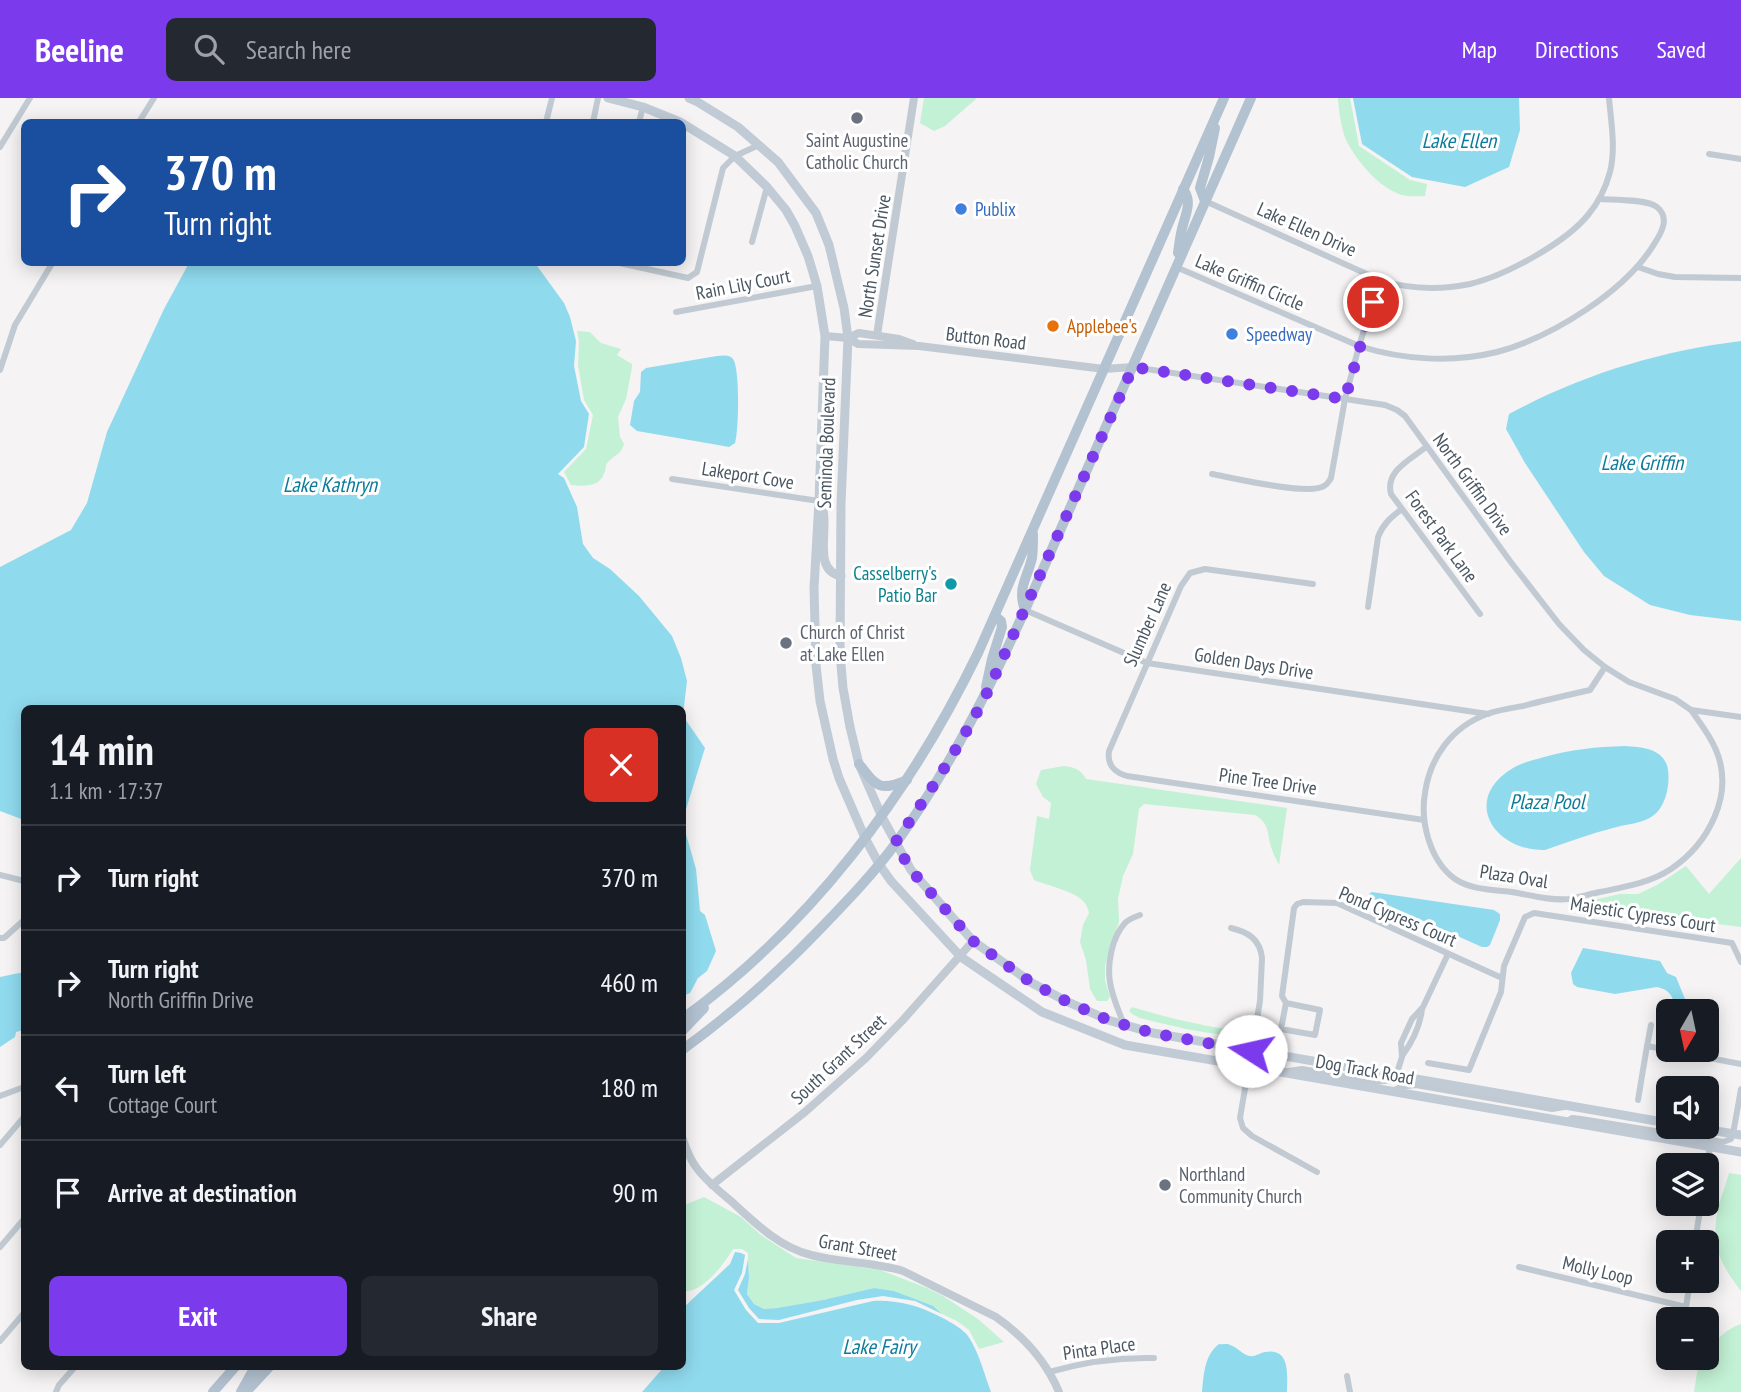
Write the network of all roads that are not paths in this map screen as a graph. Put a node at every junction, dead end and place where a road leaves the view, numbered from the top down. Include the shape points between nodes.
1 (30, 98) edge
2 (154, 98) edge
3 (552, 98) edge
4 (598, 98) edge
5 (608, 98) edge
6 (689, 98) edge
7 (914, 98) edge
8 (1224, 98) edge
9 (1251, 98) edge
10 (1609, 98) edge
11 (643, 107) junction
12 (1218, 110) junction
13 (141, 119) edge
14 (547, 119) edge
15 (594, 119) edge
16 (640, 119) edge
17 (673, 119) edge
18 (686, 125) edge
19 (0, 130) edge
20 (8, 134) junction
21 (759, 145) junction
22 (0, 147) edge
23 (1709, 154) dead end
24 (735, 156) junction
25 (1741, 159) edge
26 (767, 187) junction
27 (1183, 190) junction
28 (1599, 199) junction
29 (1205, 201) junction
30 (752, 242) dead end
31 (51, 266) edge
32 (631, 266) edge
33 (652, 266) edge
34 (1176, 267) junction
35 (1638, 267) junction
36 (651, 271) junction
37 (1741, 278) edge
38 (1380, 280) junction
39 (817, 286) junction
40 (676, 312) dead end
41 (877, 335) junction
42 (825, 336) junction
43 (848, 338) junction
44 (1360, 345) junction
45 (919, 346) junction
46 (1133, 367) junction
47 (0, 368) edge
48 (1104, 369) junction
49 (1345, 399) junction
50 (1426, 447) junction
51 (1212, 474) dead end
52 (672, 479) dead end
53 (819, 502) junction
54 (1402, 509) junction
55 (1034, 527) junction
56 (841, 576) junction
57 (1312, 584) dead end
58 (1368, 607) dead end
59 (1025, 610) junction
60 (1480, 614) dead end
61 (995, 616) junction
62 (1147, 663) junction
63 (1605, 667) junction
64 (982, 704) junction
65 (1690, 710) junction
66 (1488, 714) junction
67 (1741, 717) edge
68 (859, 764) junction
69 (1111, 767) joint
70 (907, 780) junction
71 (882, 817) junction
72 (1424, 820) junction
73 (865, 838) junction
74 (895, 843) junction
75 (879, 864) junction
76 (0, 875) edge
77 (21, 880) edge
78 (1140, 915) dead end
79 (21, 923) edge
80 (1231, 928) dead end
81 (0, 939) edge
82 (973, 941) junction
83 (1448, 954) junction
84 (961, 957) junction
85 (1741, 962) edge
86 (1502, 978) junction
87 (717, 991) junction
88 (1286, 1003) junction
89 (1423, 1007) junction
90 (686, 1016) edge
91 (1124, 1025) junction
92 (1651, 1025) dead end
93 (1408, 1027) junction
94 (686, 1028) edge
95 (1417, 1031) junction
96 (1647, 1046) junction
97 (686, 1047) edge
98 (1251, 1051) junction
99 (1402, 1057) junction
100 (1427, 1063) dead end
101 (1741, 1064) edge
102 (1249, 1066) junction
103 (1279, 1071) junction
104 (1396, 1076) junction
105 (21, 1088) edge
106 (1394, 1091) junction
107 (1740, 1092) edge
108 (0, 1096) edge
109 (1638, 1100) dead end
110 (1573, 1106) junction
111 (21, 1120) edge
112 (1565, 1121) junction
113 (1656, 1121) edge
114 (1719, 1132) edge
115 (1737, 1135) edge
116 (0, 1145) edge
117 (1710, 1147) junction
118 (686, 1148) edge
119 (1741, 1152) edge
120 (1709, 1153) edge
121 (1317, 1172) dead end
122 (712, 1185) junction
123 (21, 1222) edge
124 (0, 1247) edge
125 (1519, 1267) dead end
126 (1688, 1293) edge
127 (21, 1316) edge
128 (0, 1341) edge
129 (1154, 1358) dead end
130 (72, 1370) edge
131 (232, 1370) edge
132 (254, 1370) edge
133 (266, 1370) edge
134 (1049, 1372) junction
135 (1347, 1376) dead end
136 (56, 1392) edge
137 (213, 1392) edge
138 (244, 1392) edge
139 (1059, 1392) edge
140 (1350, 1392) edge

1 - 20 street
2 - 13 street
3 - 14 street
4 - 15 street
5 - 11 main road, Seminola Boulevard
6 - 21 main road, Seminola Boulevard
7 - 41 street, North Sunset Drive
8 - 12 main road
9 - 29 main road
10 - 28 street, Lake Ellen Drive via 1613,155
11 - 16 street
11 - 17 main road, Seminola Boulevard
12 - 27 main road
12 - 29 main road via 1200,188
18 - 24 main road, Seminola Boulevard
19 - 20 street
20 - 22 street
21 - 24 street
21 - 43 main road, Seminola Boulevard via 778,162 816,213 832,255
23 - 25 street
24 - 26 main road, Seminola Boulevard
24 - 36 street via 723,168 697,272 688,278
26 - 30 street
26 - 39 main road, Seminola Boulevard via 795,226
27 - 34 main road via 1189,202
27 - 48 main road
28 - 35 street, Lake Griffin Circle via 1649,204 1663,216 1663,229
28 - 38 street, Lake Ellen Drive via 1587,216 1551,246 1494,277 1467,285 1418,288
29 - 34 main road
29 - 38 street, Lake Ellen Drive
31 - 47 street via 15,325
32 - 36 street
33 - 36 street
34 - 44 street, Lake Griffin Circle
34 - 46 main road
35 - 37 street via 1675,277
35 - 44 street, Lake Griffin Circle via 1566,321 1496,352 1418,358
38 - 44 street
39 - 40 street, Rain Lily Court
39 - 42 main road, Seminola Boulevard
41 - 43 street, Button Road via 859,333
41 - 45 street, Button Road
42 - 43 street, Button Road
42 - 53 main road, Seminola Boulevard
43 - 45 street, Button Road via 858,344
43 - 56 main road, Seminola Boulevard
44 - 49 street
45 - 48 street, Button Road
46 - 48 street, Button Road
46 - 49 street, North Griffin Drive
46 - 59 main road
48 - 55 main road
49 - 50 street, North Griffin Drive via 1397,410
49 - 51 street via 1331,478 1322,488 1302,489
50 - 54 street, Forest Park Lane via 1391,477 1391,494
50 - 63 street, North Griffin Drive via 1559,624
52 - 53 street, Lakeport Cove
53 - 56 main road via 825,515 824,563
53 - 73 main road, Seminola Boulevard via 814,588 820,701 839,778
54 - 58 street via 1387,520 1378,537
54 - 60 street, Forest Park Lane
55 - 59 main road via 1032,558 1022,591
55 - 61 main road
56 - 68 main road, Seminola Boulevard via 843,688
57 - 62 street, Slumber Lane via 1205,569 1190,573
59 - 62 street, Golden Days Drive
59 - 64 main road
61 - 64 main road via 1002,631
61 - 70 main road via 959,692
62 - 66 street, Golden Days Drive
62 - 69 street, Slumber Lane via 1109,751
63 - 65 street, North Griffin Drive
63 - 66 street, Plaza Oval via 1590,690
64 - 74 main road
65 - 67 street, North Griffin Drive
65 - 72 street, Plaza Oval via 1717,752 1722,772 1719,808 1687,856 1654,878 1569,899 1471,886 1447,873 1428,839
66 - 72 street, Plaza Oval via 1457,731 1442,747 1426,783
68 - 70 main road via 882,786
68 - 71 main road, Seminola Boulevard
69 - 72 street, Pine Tree Drive via 1127,776
70 - 71 main road
71 - 73 main road
71 - 74 main road, Seminola Boulevard
73 - 75 main road, Seminola Boulevard
73 - 87 main road via 823,889
74 - 75 main road
74 - 82 main road, Dog Track Road via 911,870
75 - 84 main road, Dog Track Road
75 - 97 main road via 788,962
76 - 77 street
78 - 91 street via 1121,929 1110,962 1110,985
79 - 81 street
80 - 98 street via 1255,939 1261,951 1260,1001
82 - 84 street, South Grant Street
82 - 91 main road, Dog Track Road via 1032,983
83 - 86 street, Pond Cypress Court
83 - 88 street, Pond Cypress Court via 1337,903 1303,902 1294,908 1282,996
83 - 89 street
84 - 102 main road, Dog Track Road via 1042,1012 1125,1045
84 - 122 street, South Grant Street via 866,1059
85 - 86 street, Majestic Cypress Court via 1732,943 1534,913 1525,917
86 - 100 street, Majestic Cypress Court via 1501,992 1469,1070
87 - 90 main road
87 - 94 main road
88 - 88 street, Pond Cypress Court via 1281,1029 1315,1035 1320,1010
89 - 93 street
89 - 95 street
91 - 98 main road, Dog Track Road
92 - 96 street
93 - 95 street
93 - 99 street via 1401,1043
95 - 99 street
96 - 101 street
96 - 109 street
98 - 102 street
98 - 104 main road, Dog Track Road
99 - 104 street
102 - 103 main road, Dog Track Road
102 - 121 street via 1240,1118 1243,1128
103 - 104 street via 1302,1069 1376,1082
103 - 106 main road, Dog Track Road
104 - 110 main road, Dog Track Road
105 - 108 street
106 - 110 street via 1416,1085 1552,1109
106 - 112 main road, Dog Track Road
107 - 115 street
110 - 113 main road, Dog Track Road
111 - 116 street
112 - 115 street via 1581,1119 1723,1142
112 - 117 main road, Dog Track Road
114 - 115 main road
117 - 119 main road, Dog Track Road
117 - 120 street
118 - 122 street, Grant Street
122 - 134 street, Grant Street via 784,1245 812,1255 903,1270 996,1317 1034,1350
123 - 124 street
125 - 126 street, Molly Loop via 1686,1307
127 - 128 street
129 - 134 street, Pinta Place via 1081,1363
130 - 136 street
131 - 137 main road
132 - 138 main road
133 - 138 main road
134 - 139 street, Grant Street
135 - 140 street

